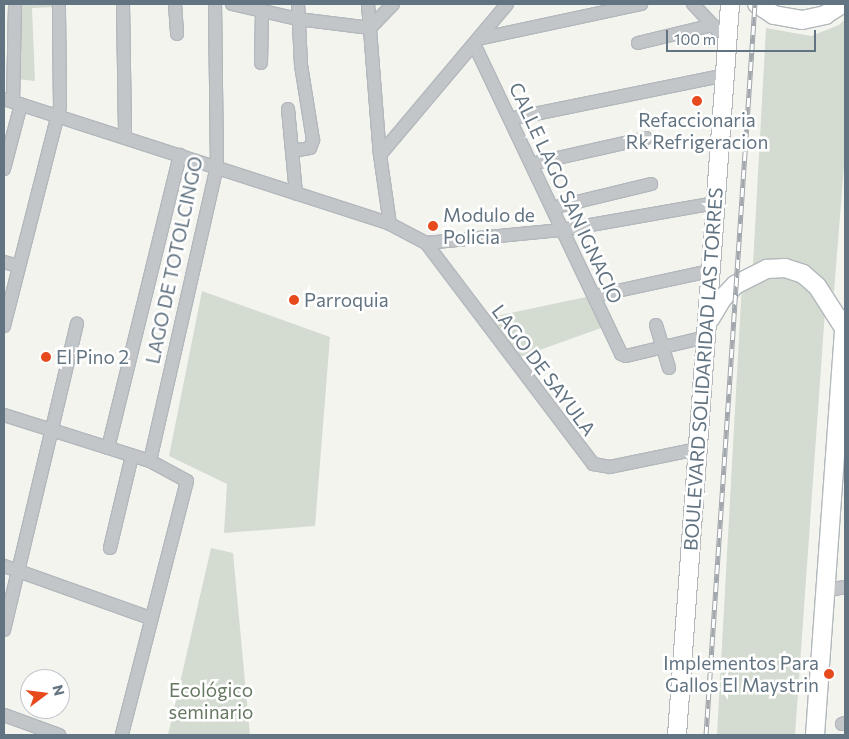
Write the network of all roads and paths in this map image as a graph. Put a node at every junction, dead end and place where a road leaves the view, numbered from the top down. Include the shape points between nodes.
1 (15, 4) edge
2 (59, 4) edge
3 (123, 4) edge
4 (175, 4) edge
5 (215, 4) edge
6 (232, 4) edge
7 (298, 4) edge
8 (368, 4) edge
9 (393, 4) edge
10 (507, 4) edge
11 (641, 4) edge
12 (693, 4) edge
13 (730, 4) edge
14 (757, 4) edge
15 (842, 4) edge
16 (262, 11) junction
17 (298, 19) junction
18 (713, 25) junction
19 (370, 28) junction
20 (177, 34) dead end
21 (726, 40) junction
22 (476, 42) junction
23 (638, 43) dead end
24 (261, 64) dead end
25 (722, 76) junction
26 (12, 101) edge
27 (288, 109) dead end
28 (58, 115) junction
29 (510, 119) junction
30 (125, 136) junction
31 (646, 138) dead end
32 (292, 151) junction
33 (180, 155) junction
34 (380, 155) junction
35 (531, 164) junction
36 (217, 167) junction
37 (4, 169) edge
38 (651, 184) dead end
39 (296, 194) junction
40 (715, 203) junction
41 (552, 208) junction
42 (390, 224) junction
43 (562, 230) junction
44 (426, 243) junction
45 (4, 262) edge
46 (18, 266) junction
47 (710, 271) junction
48 (594, 296) junction
49 (845, 323) edge
50 (77, 324) dead end
51 (656, 325) dead end
52 (4, 326) edge
53 (707, 330) junction
54 (663, 347) junction
55 (669, 368) dead end
56 (4, 415) edge
57 (52, 429) junction
58 (108, 448) junction
59 (698, 449) junction
60 (132, 456) junction
61 (150, 461) junction
62 (110, 548) dead end
63 (4, 566) edge
64 (17, 571) junction
65 (845, 587) edge
66 (824, 591) junction
67 (150, 618) junction
68 (4, 630) edge
69 (4, 715) edge
70 (54, 734) edge
71 (122, 735) edge
72 (677, 735) edge
73 (815, 735) edge

1 - 26 street
2 - 28 street via 61,94
3 - 30 street
4 - 20 street
5 - 36 street, LAGO DE TOTOLCINGO
6 - 16 street
7 - 17 street
8 - 19 street
9 - 19 street
10 - 22 street
11 - 22 street
12 - 18 street
13 - 21 main road, BOULEVARD SOLIDARIDAD LAS TORRES
14 - 15 main road via 774,15 802,20 825,15
16 - 17 street
16 - 24 street
17 - 19 street
17 - 32 street via 301,65 313,140 310,148
18 - 21 street
18 - 23 street
19 - 34 street
21 - 25 main road, BOULEVARD SOLIDARIDAD LAS TORRES
22 - 29 street, CALLE LAGO SAN IGNACIO
22 - 34 street
25 - 29 street
25 - 40 main road, BOULEVARD SOLIDARIDAD LAS TORRES
26 - 28 street, LAGO DE SAYULA
26 - 37 street
27 - 32 street
28 - 30 street, LAGO DE SAYULA
28 - 46 street
29 - 35 street, CALLE LAGO SAN IGNACIO
30 - 33 street, LAGO DE SAYULA
31 - 35 street
32 - 39 street
33 - 36 street, LAGO DE SAYULA
33 - 58 street
34 - 42 street
35 - 41 street, CALLE LAGO SAN IGNACIO
36 - 39 street, LAGO DE SAYULA
36 - 61 street, LAGO DE TOTOLCINGO
38 - 41 street
39 - 42 street, LAGO DE SAYULA
40 - 43 street
40 - 47 main road, BOULEVARD SOLIDARIDAD LAS TORRES
41 - 43 street, CALLE LAGO SAN IGNACIO
42 - 44 street, LAGO DE SAYULA
43 - 44 street
43 - 48 street, CALLE LAGO SAN IGNACIO
44 - 59 street, LAGO DE SAYULA via 593,464 610,467
45 - 46 street
46 - 52 street
47 - 48 street
47 - 53 main road, BOULEVARD SOLIDARIDAD LAS TORRES
48 - 54 street, CALLE LAGO SAN IGNACIO via 621,354 626,356
49 - 53 main road via 810,279 795,270 776,268 758,272 735,285 722,299
49 - 66 main road
50 - 57 street
51 - 54 street
53 - 54 street
53 - 59 main road, BOULEVARD SOLIDARIDAD LAS TORRES
54 - 55 street
56 - 57 street
57 - 58 street
57 - 64 street
58 - 60 street
59 - 72 main road, BOULEVARD SOLIDARIDAD LAS TORRES
60 - 61 street
60 - 62 street
61 - 67 street via 186,480
63 - 64 street
64 - 67 street
64 - 68 street
65 - 66 street
66 - 73 main road
67 - 71 street
69 - 70 street

